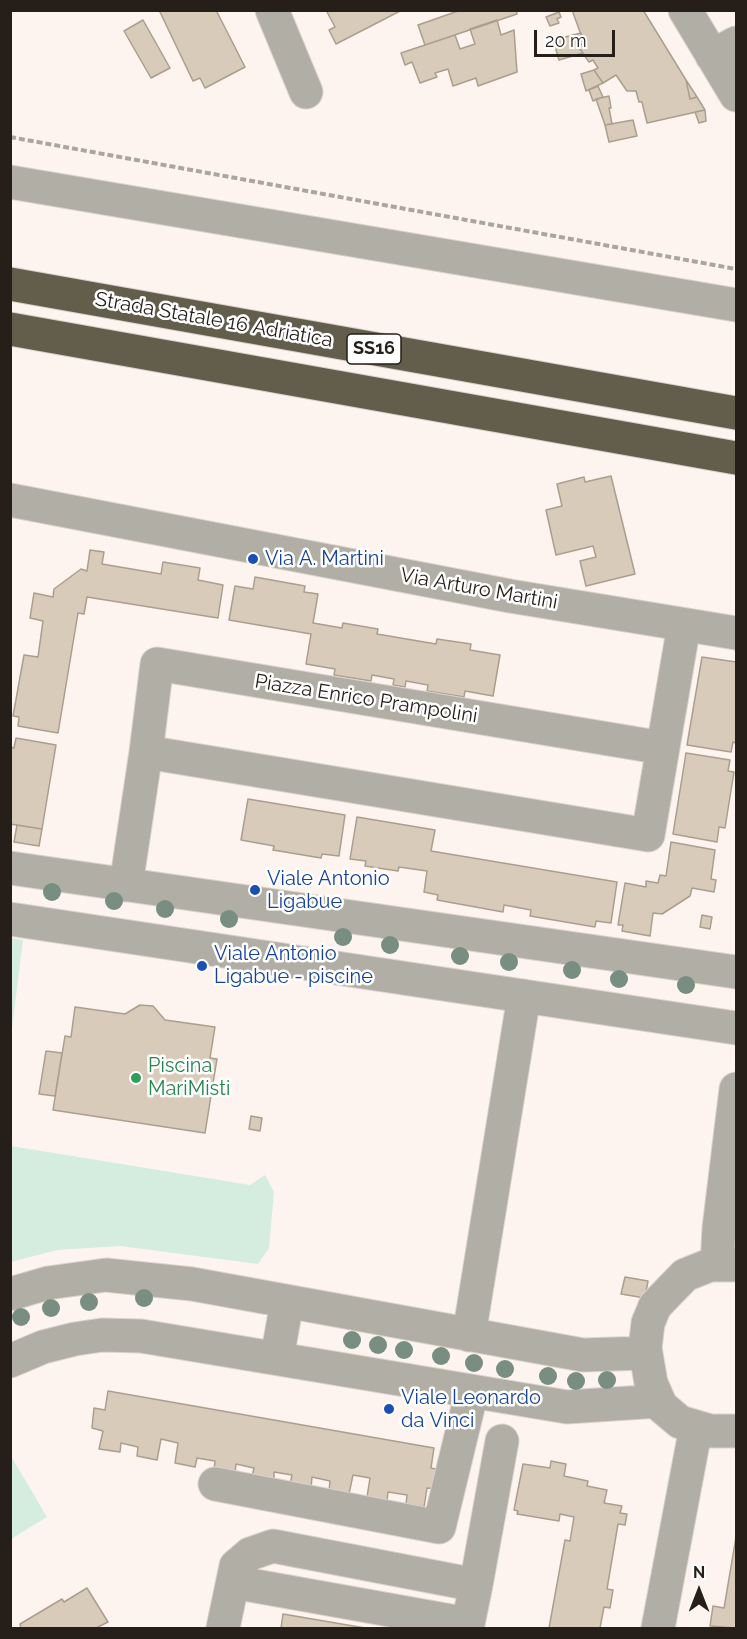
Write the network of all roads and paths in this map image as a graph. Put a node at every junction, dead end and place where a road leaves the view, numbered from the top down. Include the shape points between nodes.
1 (272, 10) edge
2 (685, 10) edge
3 (724, 49) edge
4 (306, 92) dead end
5 (736, 95) edge
6 (10, 137) edge
7 (10, 182) edge
8 (736, 269) edge
9 (10, 284) edge
10 (736, 304) edge
11 (10, 329) edge
12 (736, 413) edge
13 (736, 458) edge
14 (10, 500) edge
15 (684, 625) junction
16 (736, 633) edge
17 (663, 748) junction
18 (146, 752) junction
19 (10, 868) edge
20 (126, 885) junction
21 (10, 919) edge
22 (736, 972) edge
23 (524, 996) junction
24 (736, 1028) edge
25 (736, 1089) edge
26 (727, 1265) edge
27 (10, 1294) edge
28 (287, 1302) junction
29 (469, 1335) junction
30 (646, 1353) junction
31 (277, 1358) junction
32 (10, 1360) edge
33 (472, 1391) junction
34 (658, 1401) junction
35 (696, 1426) junction
36 (736, 1431) edge
37 (502, 1441) dead end
38 (215, 1484) dead end
39 (223, 1629) edge
40 (658, 1629) edge

1 - 4 street
2 - 3 street
3 - 5 street
6 - 8 path
7 - 10 street
9 - 12 highway, Strada Statale 16 Adriatica / SS16
11 - 13 highway, SS16
14 - 15 street, Via Arturo Martini via 510,596
15 - 16 street, Via Arturo Martini
15 - 17 street
17 - 18 street via 648,835
17 - 18 street, Piazza Enrico Prampolini via 157,664
18 - 20 street, Piazza Enrico Prampolini
19 - 20 street
20 - 22 street
21 - 23 street
23 - 24 street
23 - 29 street
25 - 26 street via 719,1228
26 - 30 street via 710,1264 685,1275 655,1306 648,1323
27 - 28 street via 48,1283 106,1275 192,1284
28 - 29 street
28 - 31 street
29 - 30 street via 583,1355
30 - 34 street
31 - 32 street via 141,1336 102,1335 43,1347
31 - 33 street
33 - 34 street via 567,1407
33 - 38 street via 439,1527
34 - 35 street via 680,1422
35 - 36 street via 711,1431
35 - 40 street
37 - 39 street via 468,1624 233,1582

